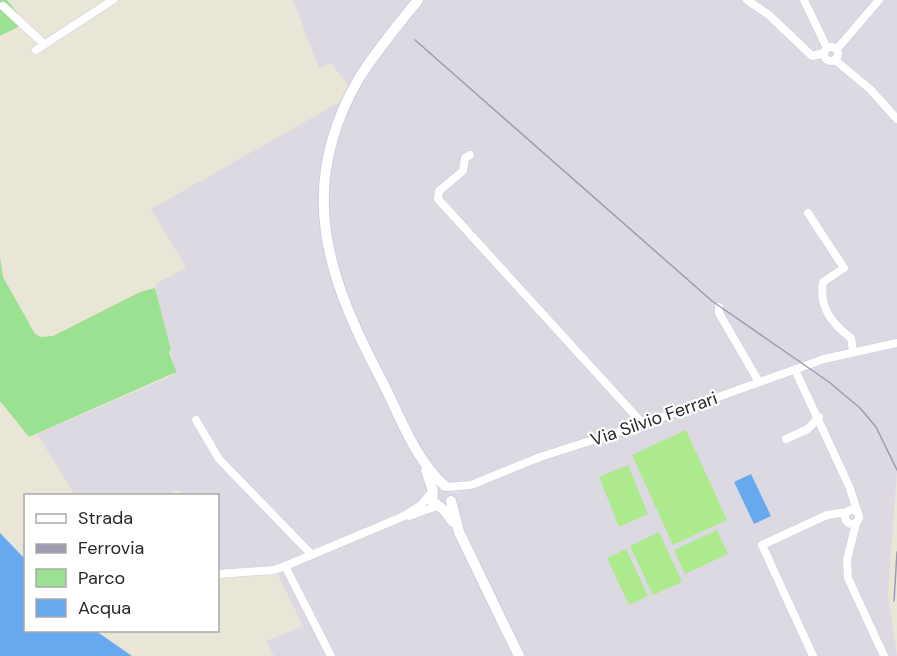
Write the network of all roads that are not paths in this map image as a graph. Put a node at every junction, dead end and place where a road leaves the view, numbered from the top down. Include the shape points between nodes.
1 (113, 0) edge
2 (418, 0) edge
3 (747, 0) edge
4 (804, 0) edge
5 (879, 0) edge
6 (3, 6) dead end
7 (44, 45) junction
8 (837, 49) junction
9 (36, 50) dead end
10 (825, 50) junction
11 (835, 60) junction
12 (897, 119) edge
13 (470, 155) dead end
14 (808, 213) dead end
15 (719, 307) dead end
16 (897, 343) edge
17 (853, 351) junction
18 (795, 370) junction
19 (759, 382) junction
20 (819, 417) junction
21 (196, 420) dead end
22 (643, 424) junction
23 (807, 429) junction
24 (825, 430) junction
25 (786, 439) dead end
26 (423, 460) junction
27 (471, 484) junction
28 (445, 487) junction
29 (432, 491) junction
30 (852, 494) junction
31 (452, 500) junction
32 (439, 507) junction
33 (848, 511) junction
34 (858, 513) junction
35 (827, 514) junction
36 (402, 517) junction
37 (850, 523) junction
38 (459, 532) junction
39 (312, 555) junction
40 (285, 566) junction
41 (219, 574) edge
42 (331, 656) edge
43 (519, 656) edge
44 (813, 656) edge
45 (884, 656) edge

1 - 7 street
2 - 26 main road via 347,100 332,140 322,203 324,237 342,294 369,357
3 - 10 street via 812,56
4 - 10 street
5 - 8 street
6 - 7 street
7 - 9 street
8 - 10 street
8 - 11 street
10 - 11 street via 826,60
11 - 12 street via 870,89
13 - 22 street via 465,158 463,171 439,192 438,199
14 - 17 street via 844,268 823,282 821,296 825,311 835,327 850,338
15 - 19 street
16 - 17 street, Via Silvio Ferrari
17 - 18 street, Via Silvio Ferrari
18 - 19 street, Via Silvio Ferrari
18 - 20 street
19 - 22 street, Via Silvio Ferrari
20 - 23 street
20 - 24 street
21 - 39 street via 219,459
22 - 27 street, Via Silvio Ferrari
23 - 24 street
23 - 25 street
24 - 30 street
26 - 28 main road
26 - 29 main road
27 - 28 street, Via Silvio Ferrari
27 - 31 street, Via Silvio Ferrari
28 - 29 main road via 438,486
28 - 31 main road via 452,493
29 - 32 main road via 432,501
29 - 36 street via 420,506
30 - 33 street
30 - 34 street
31 - 32 main road
31 - 38 main road
32 - 36 street
32 - 38 main road
33 - 34 street
33 - 35 street
33 - 37 street
34 - 37 street via 859,519
35 - 37 street
35 - 44 street via 762,545
36 - 39 street
37 - 45 street via 848,579
38 - 43 main road
39 - 40 street
40 - 41 street
40 - 42 street

